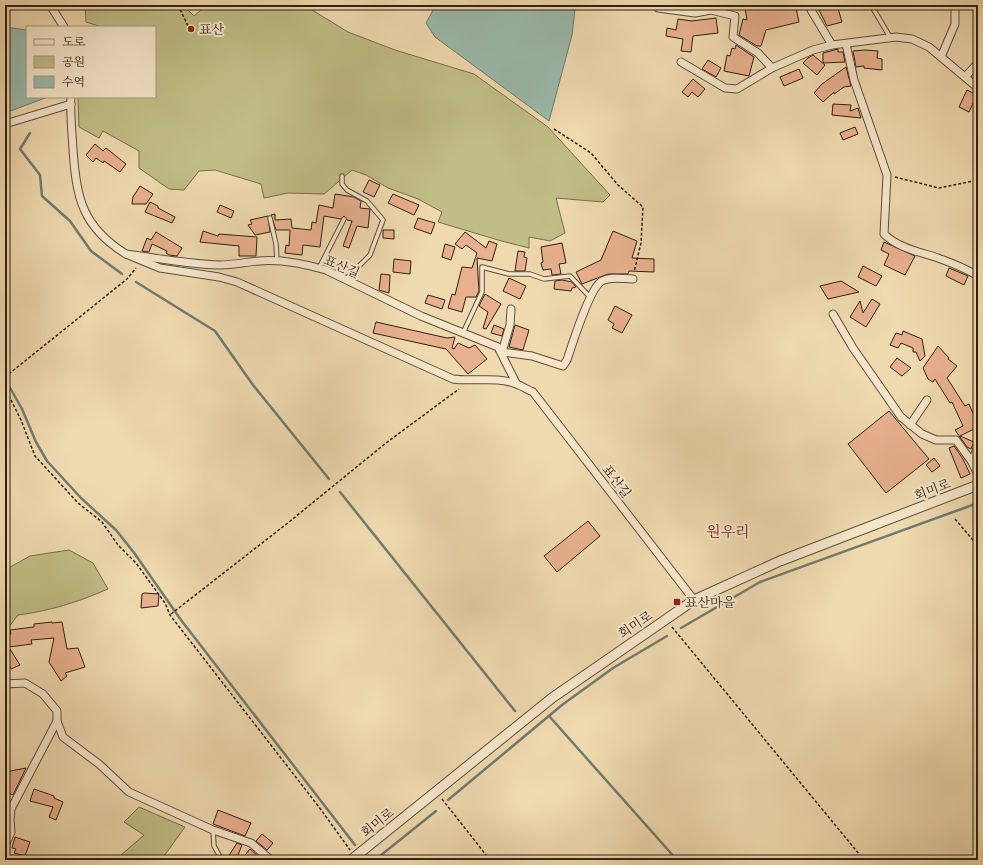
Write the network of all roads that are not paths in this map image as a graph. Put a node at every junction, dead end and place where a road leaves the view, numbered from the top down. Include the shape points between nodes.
1 (50, 5) edge
2 (810, 5) edge
3 (871, 5) edge
4 (955, 5) edge
5 (658, 8) dead end
6 (63, 26) edge
7 (890, 37) junction
8 (846, 44) junction
9 (832, 45) junction
10 (941, 57) junction
11 (681, 62) dead end
12 (978, 63) edge
13 (772, 68) junction
14 (965, 76) junction
15 (978, 88) edge
16 (71, 100) edge
17 (5, 124) edge
18 (342, 176) dead end
19 (270, 218) dead end
20 (344, 219) dead end
21 (126, 254) junction
22 (277, 262) junction
23 (319, 268) junction
24 (978, 276) edge
25 (346, 279) junction
26 (633, 280) road end
27 (590, 297) junction
28 (511, 309) dead end
29 (833, 314) dead end
30 (463, 334) junction
31 (502, 352) junction
32 (516, 383) junction
33 (927, 400) dead end
34 (910, 425) junction
35 (978, 446) edge
36 (972, 462) junction
37 (978, 475) edge
38 (978, 485) edge
39 (694, 600) junction
40 (5, 684) edge
41 (57, 721) junction
42 (7, 818) edge
43 (213, 830) junction
44 (5, 846) edge
45 (353, 858) edge
46 (222, 860) edge
47 (271, 860) edge

1 - 6 street
2 - 9 street
3 - 7 lane
4 - 10 street via 955,24
5 - 13 street via 695,13 711,10 735,16 733,37 758,53
7 - 8 street
7 - 10 street via 912,39 929,47
8 - 9 street
8 - 24 street via 854,80 887,175 884,234 890,240 940,258
9 - 13 street via 813,50
10 - 14 street
11 - 13 street via 725,88 737,89
12 - 14 street
14 - 15 street
16 - 17 street
16 - 21 street, 표산길 via 77,194 94,227 105,239
18 - 25 lane via 342,184 347,190 367,201 382,220 370,255
19 - 22 lane
20 - 23 lane
21 - 22 street, 표산길 via 221,265
21 - 32 street, 표산길 via 160,268 237,282 453,379 501,380
22 - 23 street, 표산길
23 - 25 street, 표산길
25 - 30 street, 표산길
26 - 27 street via 611,278 600,281
27 - 30 lane via 570,276 544,279 530,274 509,274 482,267 482,292
27 - 31 street via 563,366 532,356
28 - 31 street via 510,325
29 - 34 street via 890,404
30 - 31 street, 표산길 via 498,347
31 - 32 street
32 - 39 street, 표산길 via 533,392
33 - 34 street
34 - 36 street via 936,440 956,440
35 - 36 street
36 - 37 street
38 - 39 street, 회미로 via 780,561
39 - 45 street, 회미로 via 552,698
40 - 41 street via 25,683 43,694 57,712
41 - 42 street
41 - 43 street via 63,737 99,764 129,792
42 - 44 street via 12,832
43 - 46 lane via 214,846
43 - 47 street via 251,843

